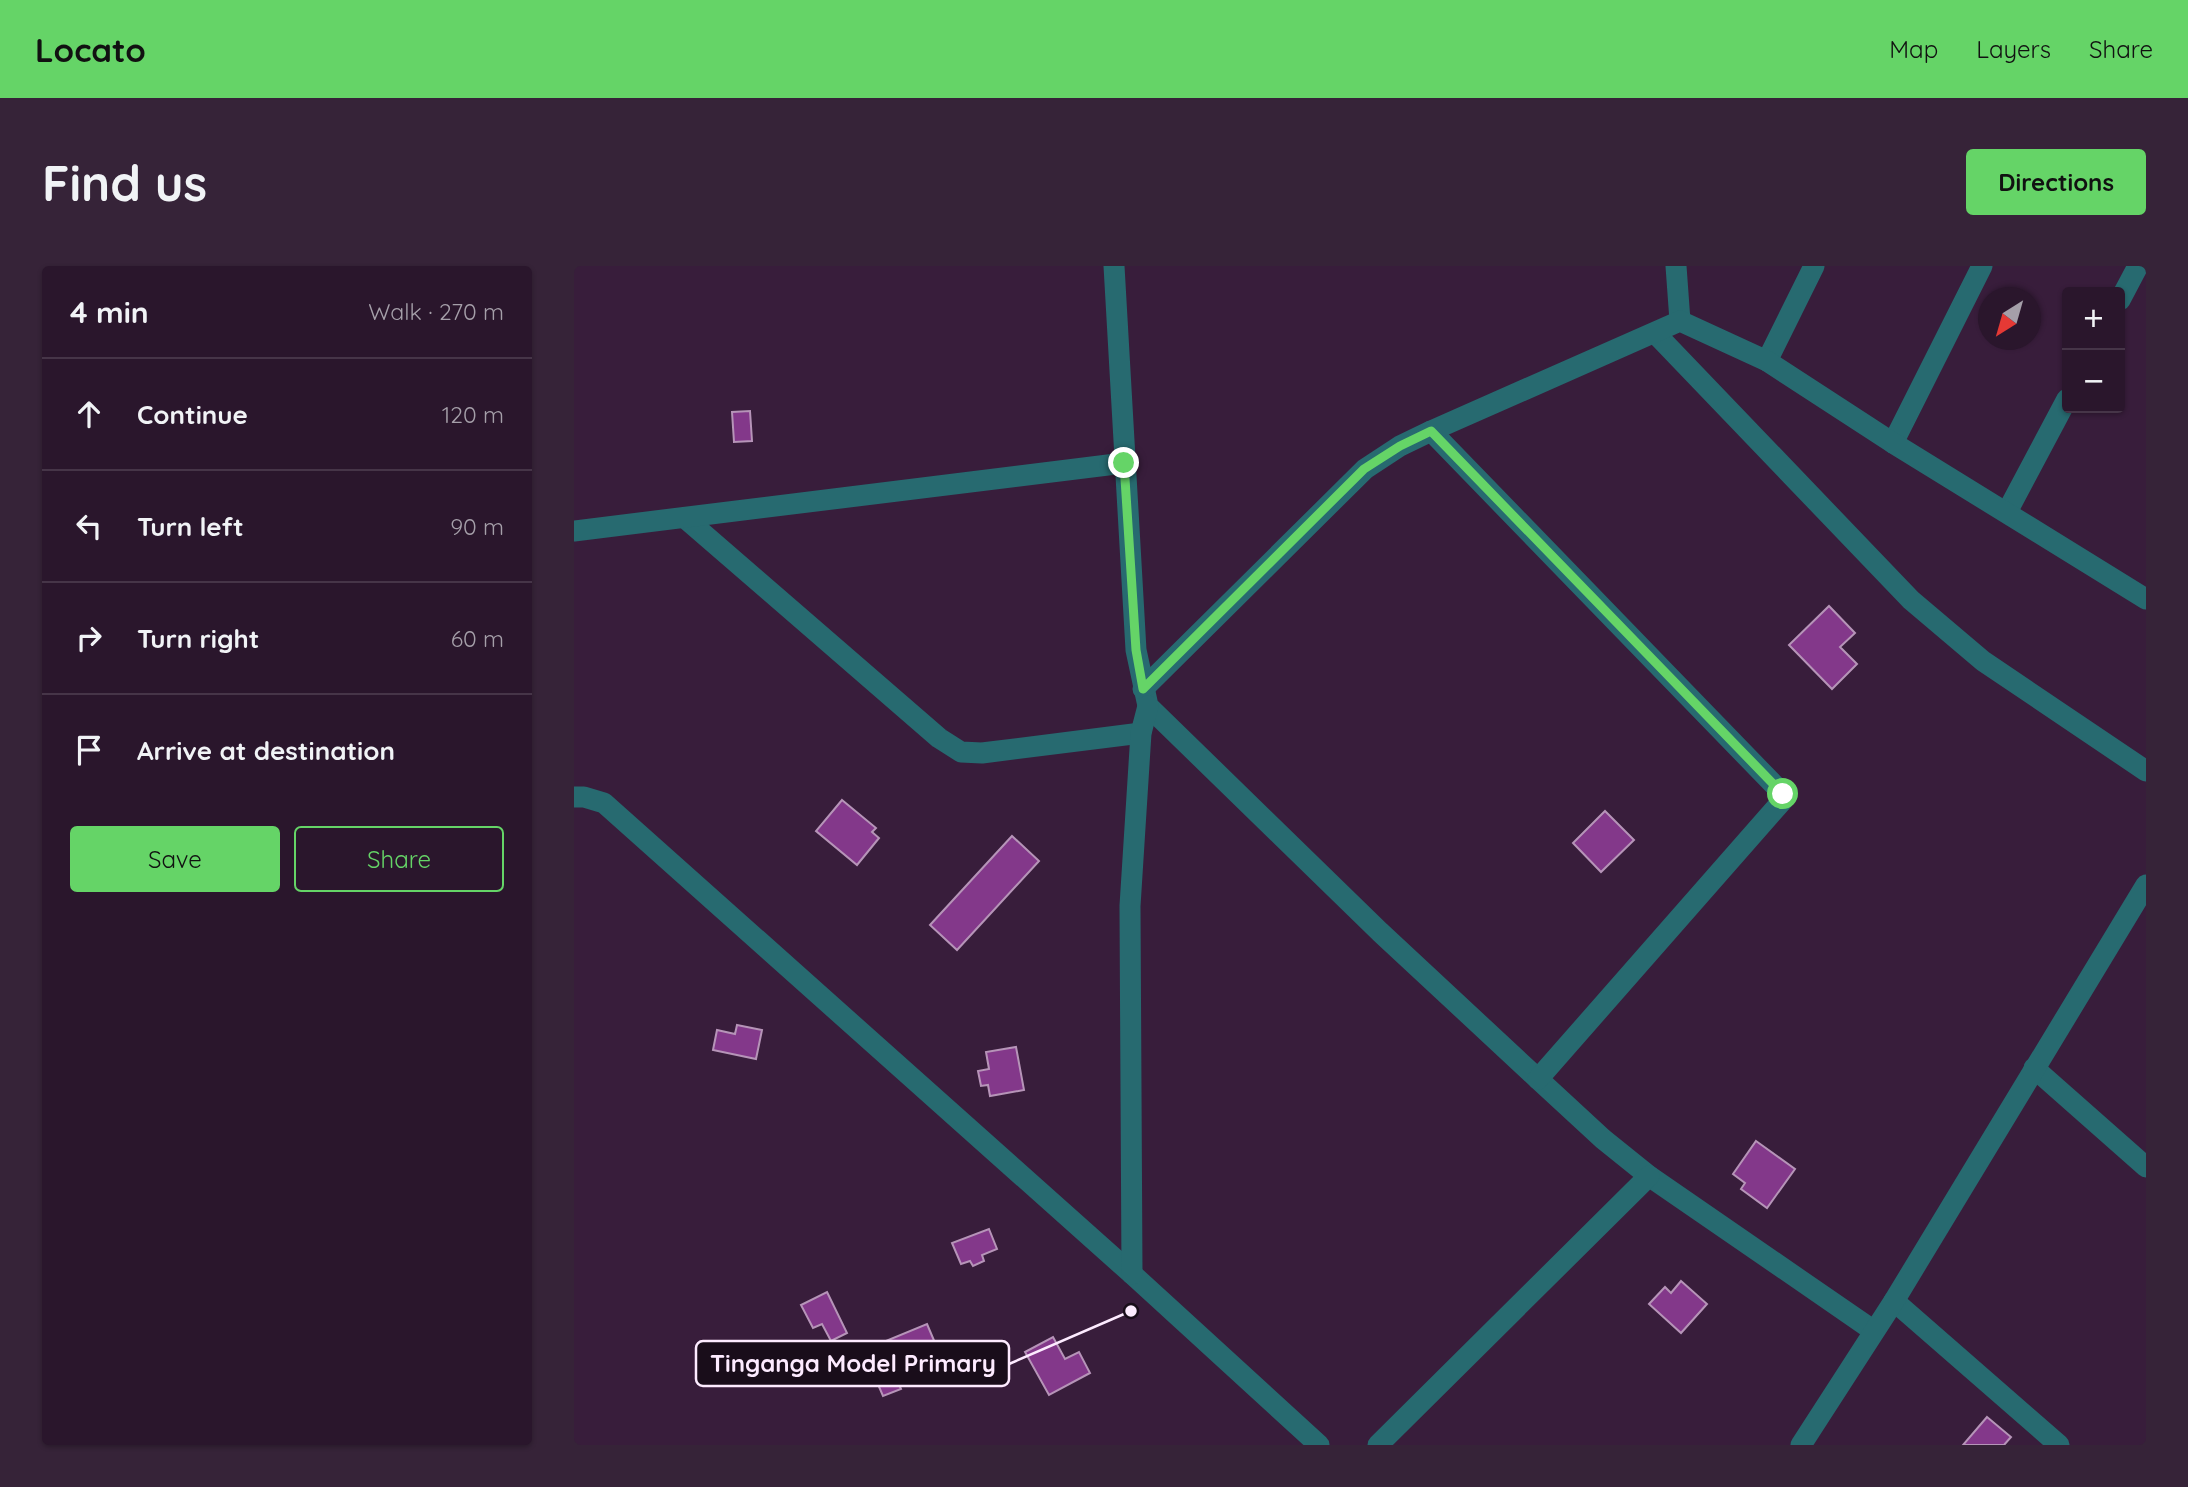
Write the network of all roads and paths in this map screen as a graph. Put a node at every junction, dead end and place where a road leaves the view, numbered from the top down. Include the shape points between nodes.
1 (1114, 266) edge
2 (1676, 266) edge
3 (1814, 266) edge
4 (1982, 266) edge
5 (2132, 268) edge
6 (2125, 287) edge
7 (1681, 321) junction
8 (1654, 333) junction
9 (1767, 361) junction
10 (2062, 408) edge
11 (1431, 431) junction
12 (1893, 443) junction
13 (1124, 463) junction
14 (2007, 512) junction
15 (685, 518) junction
16 (574, 531) edge
17 (2146, 599) edge
18 (1145, 698) junction
19 (1141, 733) junction
20 (2146, 771) edge
21 (574, 797) edge
22 (2146, 885) edge
23 (2034, 1068) junction
24 (1538, 1079) junction
25 (2146, 1167) edge
26 (1649, 1176) junction
27 (1132, 1274) junction
28 (1894, 1301) junction
29 (1874, 1331) junction
30 (1319, 1445) edge
31 (1378, 1445) edge
32 (1801, 1445) edge
33 (2059, 1445) edge

1 - 13 street
2 - 7 street
3 - 9 street
4 - 12 street
5 - 6 street
7 - 8 street
7 - 9 street
8 - 11 street
8 - 20 street via 1911,600 1983,661
9 - 12 street
10 - 14 street
11 - 18 street via 1364,469
11 - 24 street via 1783,794 1783,800
12 - 14 street
13 - 15 street
13 - 18 street via 1136,650
14 - 17 street
15 - 16 street
15 - 19 street via 939,738 961,752
18 - 19 street
18 - 24 street via 1380,932
19 - 27 street via 1130,906
21 - 27 street via 604,803
22 - 23 street
23 - 25 street
23 - 28 street
24 - 26 street
26 - 29 street
26 - 31 street
27 - 30 street
28 - 29 street
28 - 33 street
29 - 32 street

